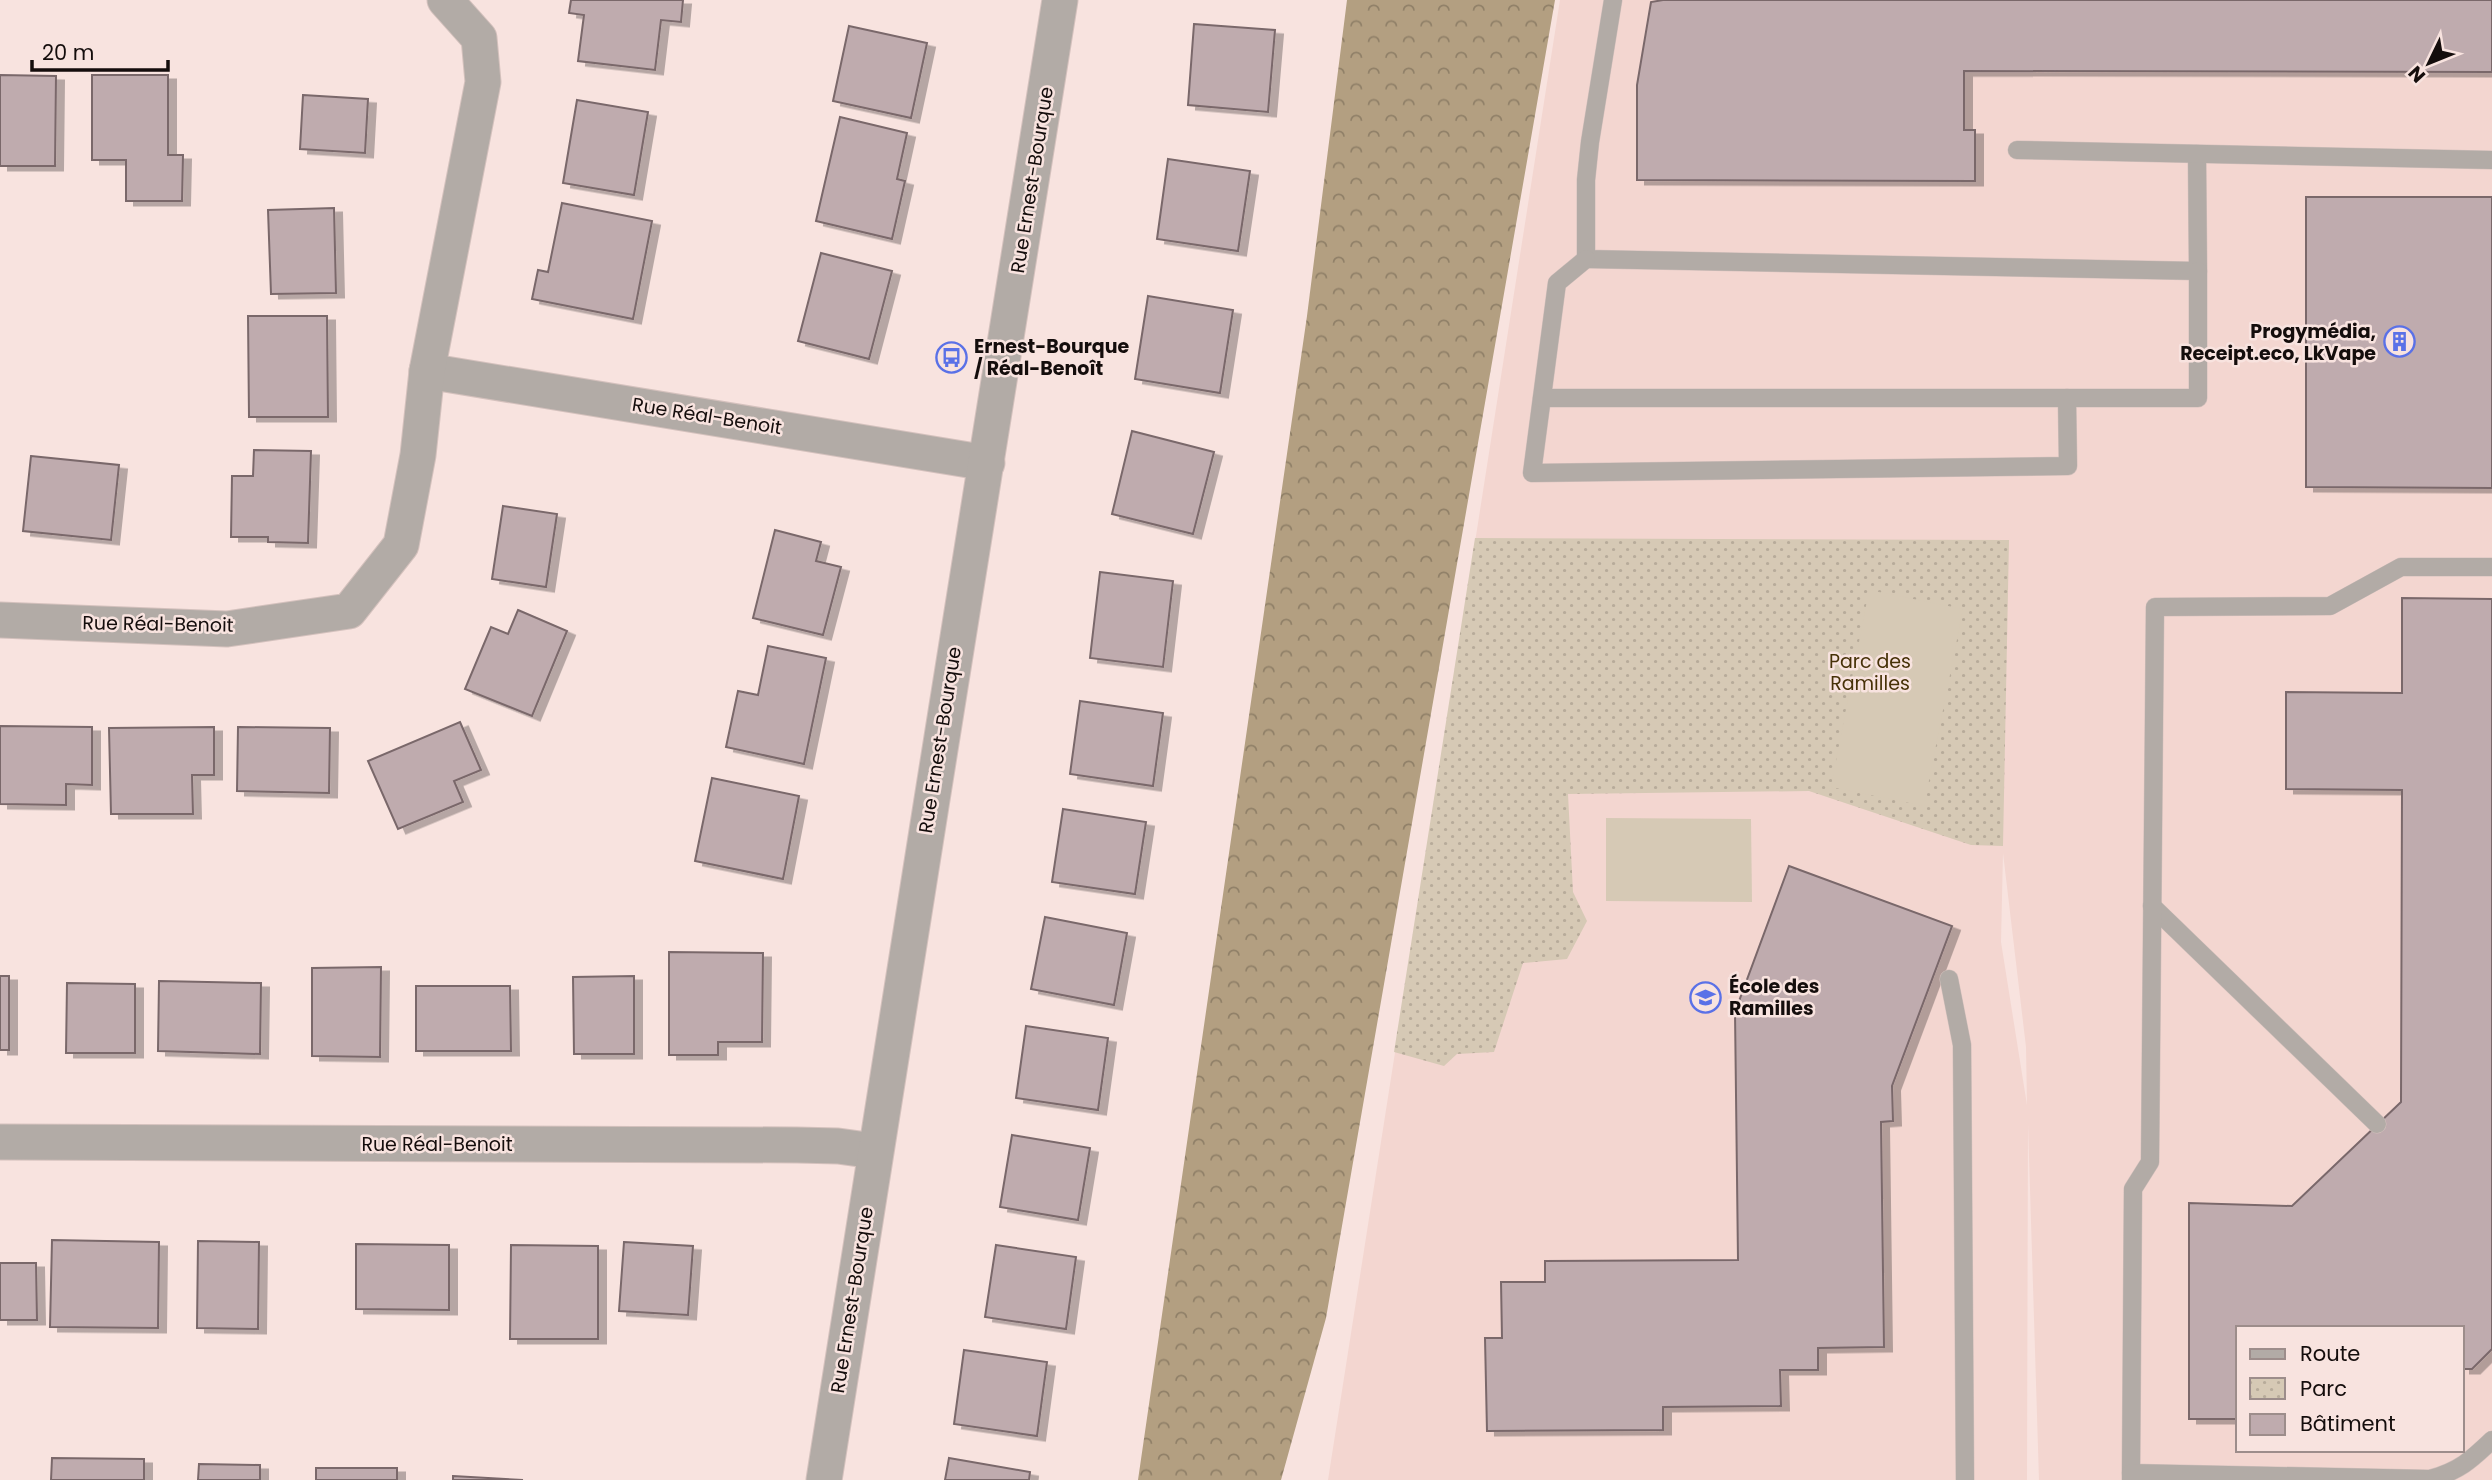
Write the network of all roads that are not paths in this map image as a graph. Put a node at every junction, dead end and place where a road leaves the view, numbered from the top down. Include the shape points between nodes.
1 (445, 0) edge
2 (1060, 0) edge
3 (1613, 0) edge
4 (2017, 150) dead end
5 (2197, 154) junction
6 (2492, 160) edge
7 (1586, 259) junction
8 (2199, 271) junction
9 (427, 370) junction
10 (1542, 398) junction
11 (2067, 398) junction
12 (987, 463) junction
13 (2492, 567) edge
14 (0, 620) edge
15 (2152, 906) junction
16 (1949, 979) dead end
17 (2377, 1124) dead end
18 (0, 1142) edge
19 (874, 1151) junction
20 (2492, 1440) edge
21 (2466, 1474) edge
22 (2131, 1476) edge
23 (824, 1480) edge
24 (1965, 1480) edge

1 - 9 street, Rue Réal-Benoit via 479,38 483,82
2 - 12 street, Rue Ernest-Bourque
3 - 7 lane via 1586,180
4 - 5 lane
5 - 6 lane
5 - 8 lane
7 - 8 lane
7 - 10 lane via 1557,283
8 - 11 lane via 2198,398
9 - 12 street, Rue Réal-Benoit
9 - 14 street, Rue Réal-Benoit via 401,545 349,611 228,629
10 - 11 lane
10 - 11 lane via 1532,473 2068,466
12 - 19 street, Rue Ernest-Bourque
13 - 15 lane via 2401,567 2330,606 2155,607
15 - 17 lane
15 - 22 lane via 2150,1162 2133,1189
16 - 24 lane via 1962,1045
18 - 19 street, Rue Réal-Benoit via 797,1145
19 - 23 street, Rue Ernest-Bourque
20 - 21 lane
21 - 22 lane via 2453,1472 2430,1479

